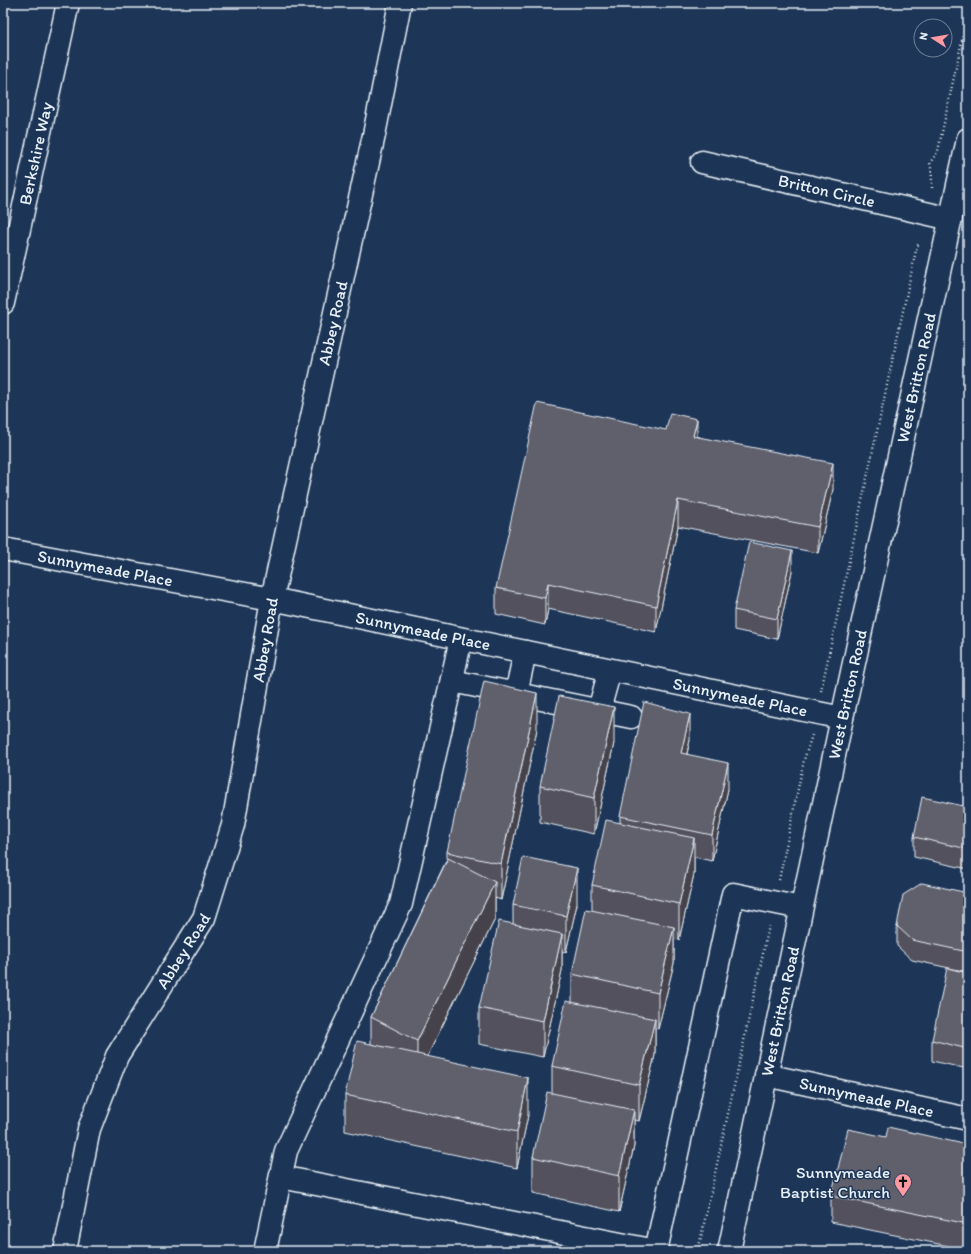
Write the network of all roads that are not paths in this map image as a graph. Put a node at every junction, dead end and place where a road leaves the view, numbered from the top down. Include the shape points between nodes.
1 (68, 3) edge
2 (400, 3) edge
3 (968, 139) edge
4 (702, 162) dead end
5 (950, 219) junction
6 (3, 303) edge
7 (3, 548) edge
8 (272, 599) junction
9 (462, 639) junction
10 (525, 652) junction
11 (610, 670) junction
12 (452, 681) junction
13 (516, 694) junction
14 (599, 710) junction
15 (631, 717) dead end
16 (842, 718) junction
17 (802, 908) junction
18 (766, 1075) junction
19 (968, 1119) edge
20 (281, 1177) junction
21 (65, 1251) edge
22 (265, 1251) edge
23 (656, 1251) edge
24 (729, 1251) edge

1 - 6 street, Berkshire Way
2 - 8 street, Abbey Road via 374,135
3 - 5 street, West Britton Road
4 - 5 street, Britton Circle
5 - 16 street, West Britton Road
7 - 8 street, Sunnymeade Place
8 - 9 street, Sunnymeade Place
8 - 21 street, Abbey Road via 233,825 204,918 116,1056 89,1129
9 - 10 street, Sunnymeade Place
9 - 12 street
10 - 11 street, Sunnymeade Place
10 - 13 street
11 - 14 street
11 - 16 street, Sunnymeade Place
12 - 13 street
12 - 20 street via 401,904 286,1151
13 - 14 street
14 - 15 street
16 - 17 street, West Britton Road
17 - 18 street, West Britton Road
17 - 23 street via 733,894
18 - 19 street, Sunnymeade Place
18 - 24 street, West Britton Road
20 - 22 street
20 - 23 street

